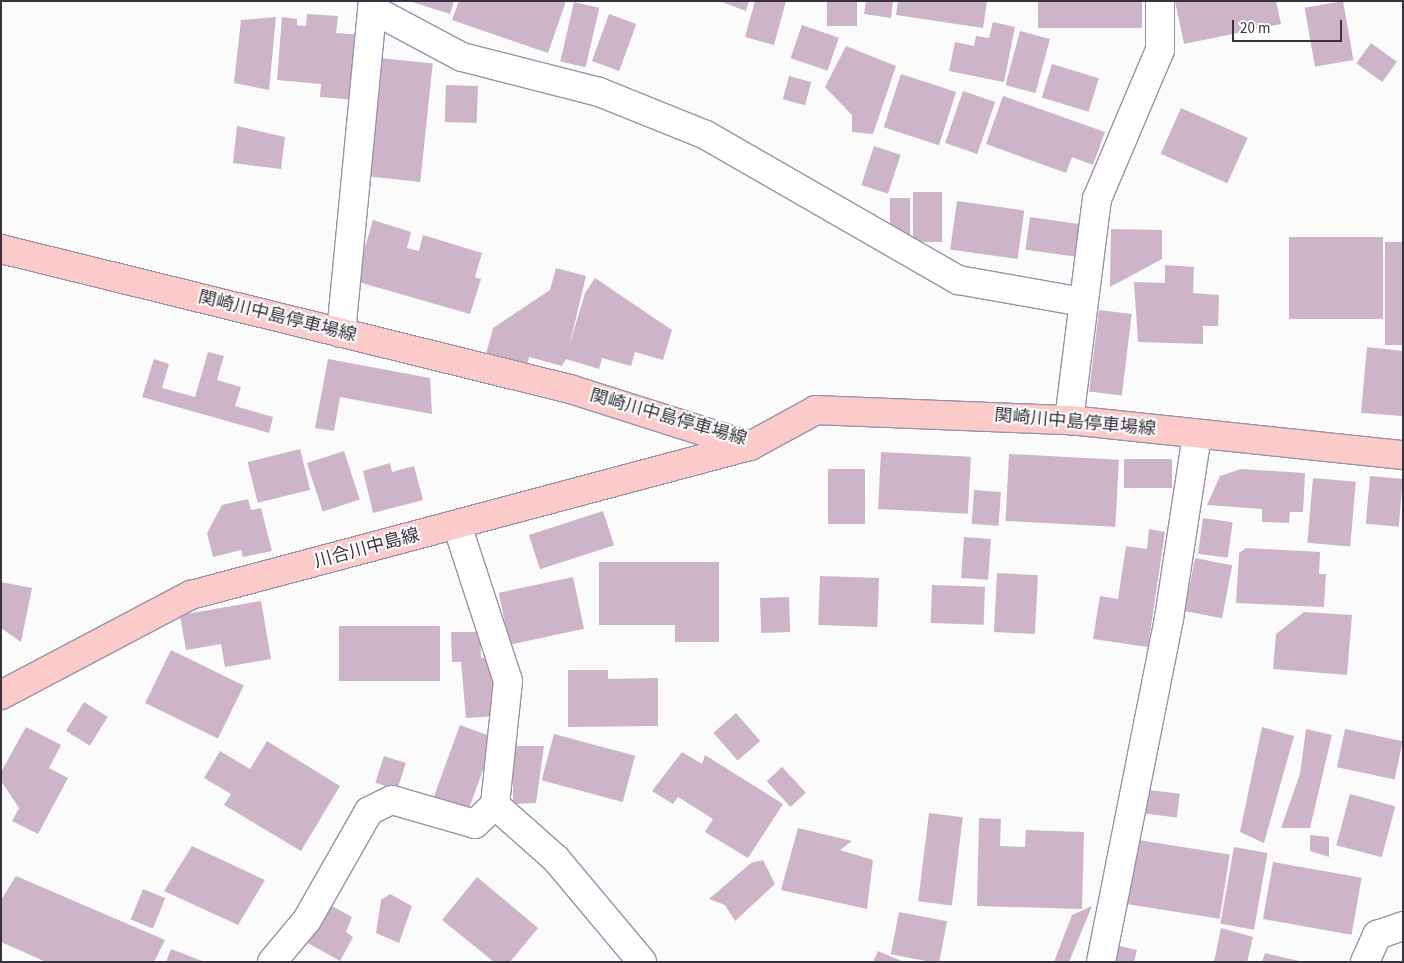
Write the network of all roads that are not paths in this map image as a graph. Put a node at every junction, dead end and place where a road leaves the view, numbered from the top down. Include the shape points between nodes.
1 (1160, 1) edge
2 (373, 5) edge
3 (1, 249) edge
4 (1084, 302) junction
5 (341, 333) junction
6 (1069, 420) junction
7 (1197, 435) junction
8 (750, 446) junction
9 (1403, 455) edge
10 (457, 525) junction
11 (1, 695) edge
12 (494, 805) junction
13 (1403, 926) edge
14 (272, 962) edge
15 (642, 962) edge
16 (1102, 962) edge
17 (1365, 962) edge

1 - 4 street via 1160,50 1097,199
2 - 4 street via 462,56 599,92 706,135 958,280
2 - 5 street
3 - 5 main road, 関崎川中島停車場線
4 - 6 street
5 - 8 main road, 関崎川中島停車場線 via 570,389
6 - 7 main road, 関崎川中島停車場線
6 - 8 main road, 関崎川中島停車場線 via 816,410
7 - 9 main road, 関崎川中島停車場線
7 - 16 street via 1169,618
8 - 10 main road, 川合川中島線
10 - 11 main road, 川合川中島線 via 191,595
10 - 12 street via 508,681
12 - 14 street via 475,824 392,800 370,811 307,920
12 - 15 street via 556,859
13 - 17 street via 1376,935

